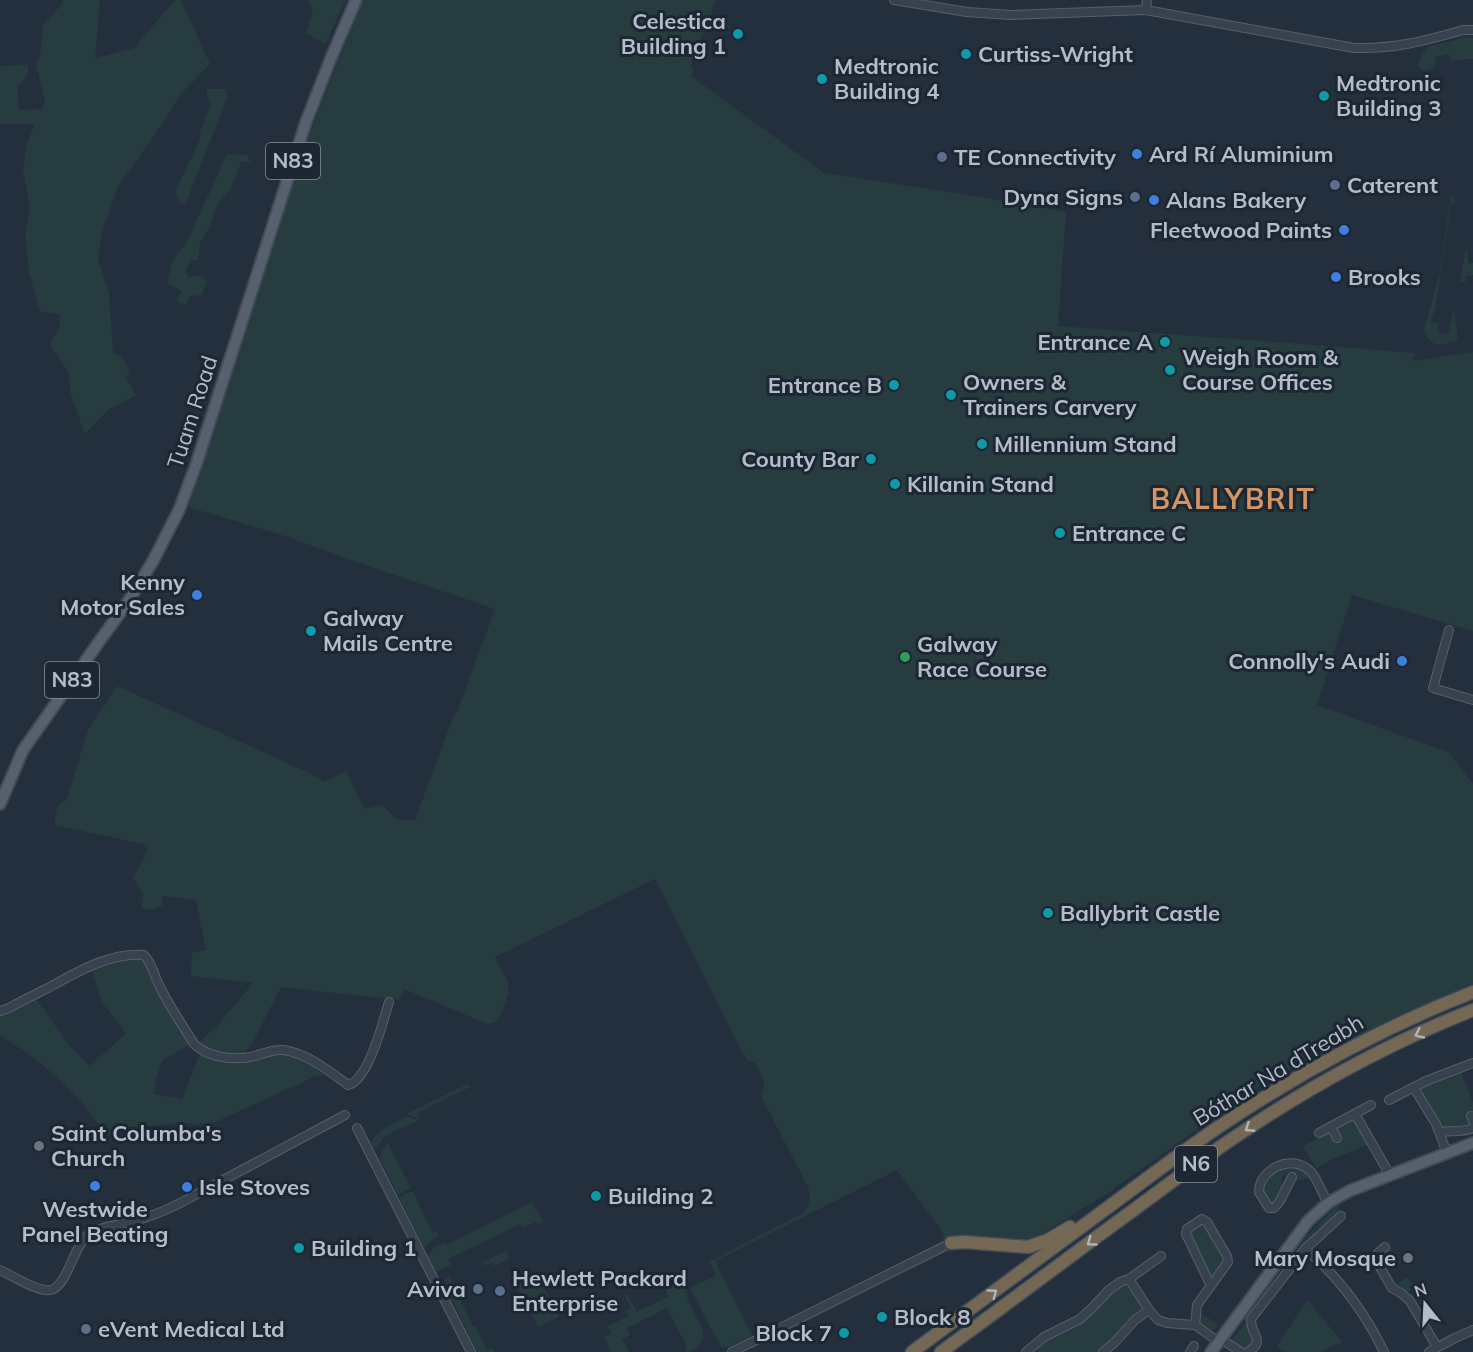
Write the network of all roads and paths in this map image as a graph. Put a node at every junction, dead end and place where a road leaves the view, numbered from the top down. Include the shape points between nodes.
1 (356, 0) edge
2 (894, 0) edge
3 (1148, 0) edge
4 (908, 1) edge
5 (1146, 10) junction
6 (1473, 23) edge
7 (1463, 30) junction
8 (1473, 30) edge
9 (1449, 630) dead end
10 (1473, 700) edge
11 (0, 804) edge
12 (1473, 992) edge
13 (389, 1002) dead end
14 (1473, 1010) edge
15 (0, 1011) edge
16 (1473, 1063) edge
17 (1414, 1089) junction
18 (1389, 1100) dead end
19 (1371, 1105) dead end
20 (1355, 1114) junction
21 (345, 1115) dead end
22 (1331, 1127) junction
23 (357, 1128) dead end
24 (1473, 1128) edge
25 (1440, 1132) junction
26 (1319, 1133) dead end
27 (1337, 1138) dead end
28 (1473, 1143) edge
29 (1447, 1153) junction
30 (1390, 1175) junction
31 (1292, 1177) dead end
32 (1120, 1198) junction
33 (1328, 1203) junction
34 (1341, 1216) dead end
35 (951, 1243) joint
36 (1385, 1247) dead end
37 (1305, 1249) junction
38 (1161, 1256) dead end
39 (0, 1269) edge
40 (1129, 1279) junction
41 (1211, 1286) junction
42 (1149, 1310) junction
43 (1195, 1324) junction
44 (1473, 1330) edge
45 (1220, 1340) junction
46 (1437, 1347) junction
47 (1031, 1350) edge
48 (471, 1352) edge
49 (732, 1352) edge
50 (912, 1352) edge
51 (941, 1352) edge
52 (1102, 1352) edge
53 (1211, 1352) edge
54 (1241, 1352) edge
55 (1248, 1352) edge
56 (1384, 1352) edge
57 (1429, 1352) edge

1 - 11 main road, Tuam Road / N83 via 303,132 179,510 128,602 23,750
2 - 4 street
3 - 5 street
4 - 5 street via 1002,15
5 - 7 street via 1354,48 1401,46
6 - 7 street
7 - 8 street
9 - 10 street via 1432,688
12 - 32 highway, Bóthar Na dTreabh / N6 via 1304,1074 1215,1129
13 - 15 street via 369,1062 361,1076 348,1085 310,1059 282,1050 226,1058 200,1049 144,955 107,960
14 -> 51 highway, Bóthar Na dTreabh / N6 via 1366,1060 1248,1128
16 - 17 street
17 - 18 street
17 - 25 street
19 - 20 street
20 - 22 street
20 - 30 street
21 - 39 street via 179,1205 90,1233 55,1288 41,1290
22 - 26 street
22 - 27 street
23 - 48 street
24 - 25 street
25 - 29 street
28 - 29 main road
29 - 30 main road
30 - 33 main road
31 - 33 street via 1278,1204 1269,1208 1259,1192 1261,1182 1274,1168 1289,1164 1311,1171
32 - 35 highway via 1038,1244 1017,1247
50 -> 32 highway, Bóthar Na dTreabh / N6
33 - 45 main road via 1308,1221
34 - 37 street
35 - 49 street
36 - 46 street via 1378,1253 1377,1262 1392,1288 1410,1301
37 - 55 street via 1251,1319 1257,1341
37 - 56 street via 1350,1297
38 - 40 street
40 - 42 street
40 - 47 street via 1109,1290 1080,1319 1044,1337
41 - 41 street via 1228,1260 1207,1222 1202,1220 1187,1229 1186,1234
41 - 43 street via 1196,1307
42 - 43 street via 1164,1323
42 - 52 street
43 - 45 street
44 - 46 street
45 - 53 main road
45 - 54 street
46 - 57 street

